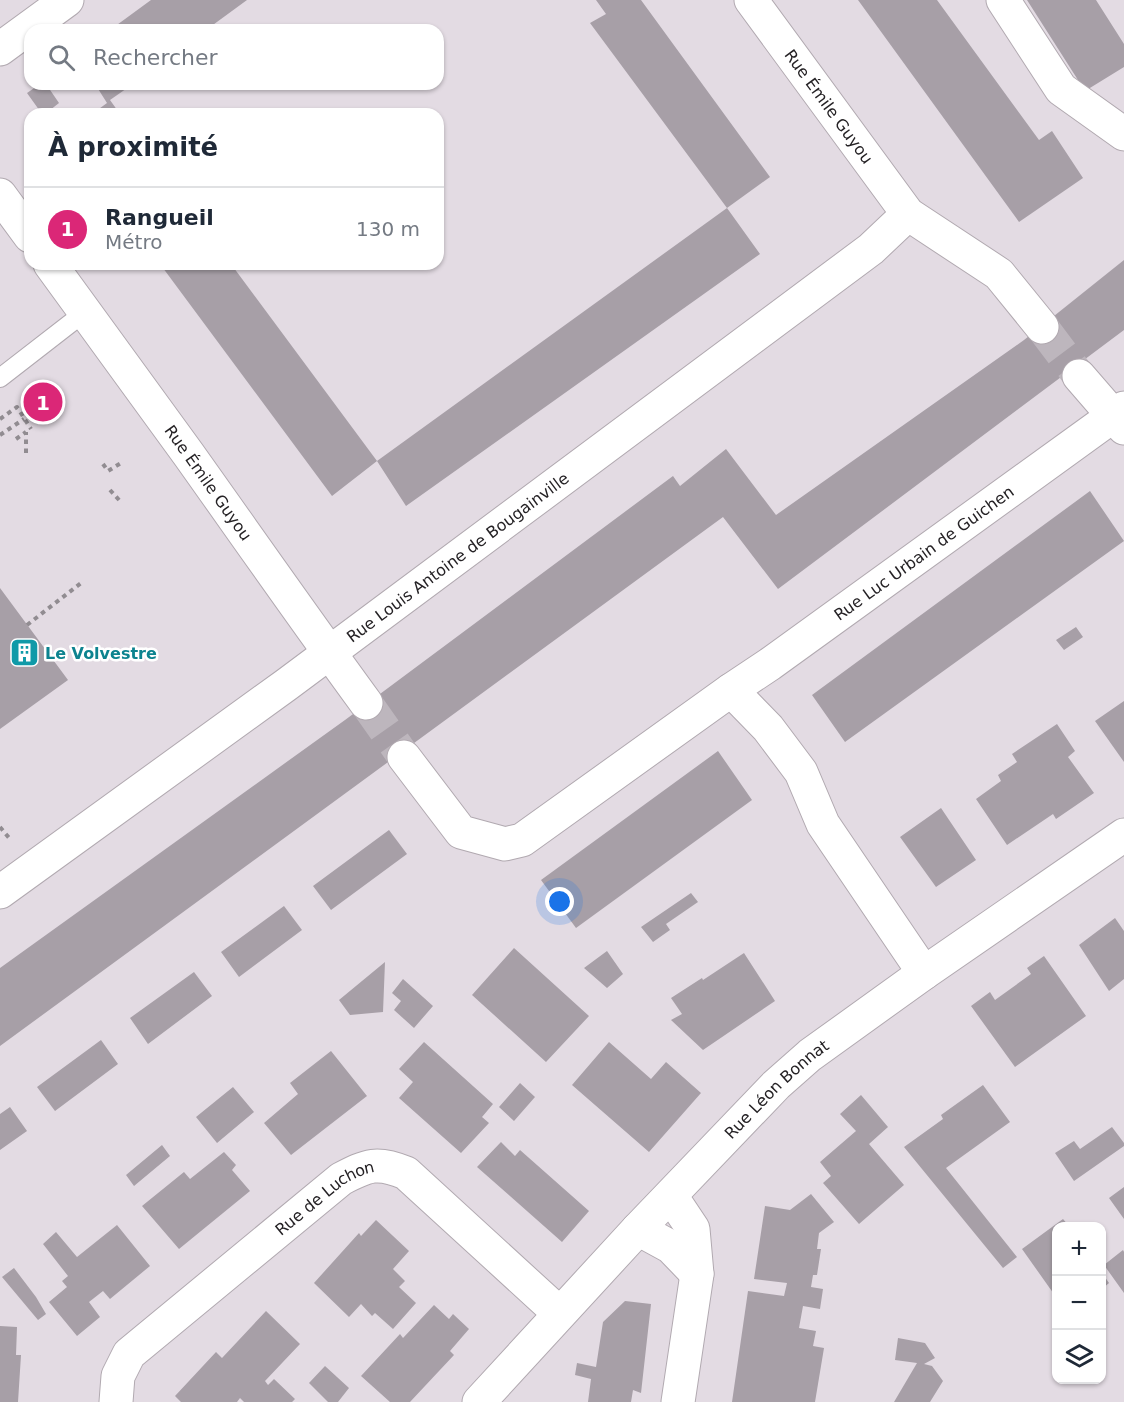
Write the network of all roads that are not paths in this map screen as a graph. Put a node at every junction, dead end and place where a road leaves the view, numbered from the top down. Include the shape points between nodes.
1 (67, 0) edge
2 (751, 0) edge
3 (1003, 0) edge
4 (34, 24) edge
5 (24, 31) edge
6 (0, 49) edge
7 (1124, 134) edge
8 (0, 195) edge
9 (908, 214) junction
10 (24, 228) edge
11 (54, 270) edge
12 (85, 312) junction
13 (1042, 327) tunnel mouth
14 (1079, 376) tunnel mouth
15 (0, 378) edge
16 (1121, 417) edge
17 (327, 652) junction
18 (731, 690) junction
19 (366, 703) tunnel mouth
20 (404, 757) tunnel mouth
21 (1124, 835) edge
22 (0, 892) edge
23 (924, 973) junction
24 (671, 1196) junction
25 (638, 1229) junction
26 (697, 1274) junction
27 (559, 1313) junction
28 (116, 1402) edge
29 (479, 1402) edge
30 (678, 1402) edge

1 - 4 street
2 - 9 street, Rue Émile Guyou
3 - 7 street via 1061,89
5 - 6 street
8 - 10 street
9 - 13 street via 999,274
9 - 17 street, Rue Louis Antoine de Bougainville via 871,249
11 - 12 street, Rue Émile Guyou
12 - 15 lane
12 - 17 street, Rue Émile Guyou
14 - 16 street, Rue Luc Urbain de Guichen
16 - 18 street, Rue Luc Urbain de Guichen via 1078,439
17 - 19 street, Rue Émile Guyou
17 - 22 street, Rue Louis Antoine de Bougainville
18 - 20 street, Rue Luc Urbain de Guichen via 522,840 505,844 461,832
18 - 23 street via 768,728 801,772 823,824
21 - 23 street, Rue Léon Bonnat
23 - 24 street, Rue Léon Bonnat via 810,1055 776,1085
24 - 25 street, Rue Léon Bonnat
24 - 26 street via 693,1228
25 - 26 street via 672,1247
25 - 27 street, Rue Léon Bonnat
26 - 30 street
27 - 28 street, Rue de Luchon via 406,1173 387,1166 363,1167 341,1179 129,1354 118,1376
27 - 29 street, Rue Léon Bonnat

